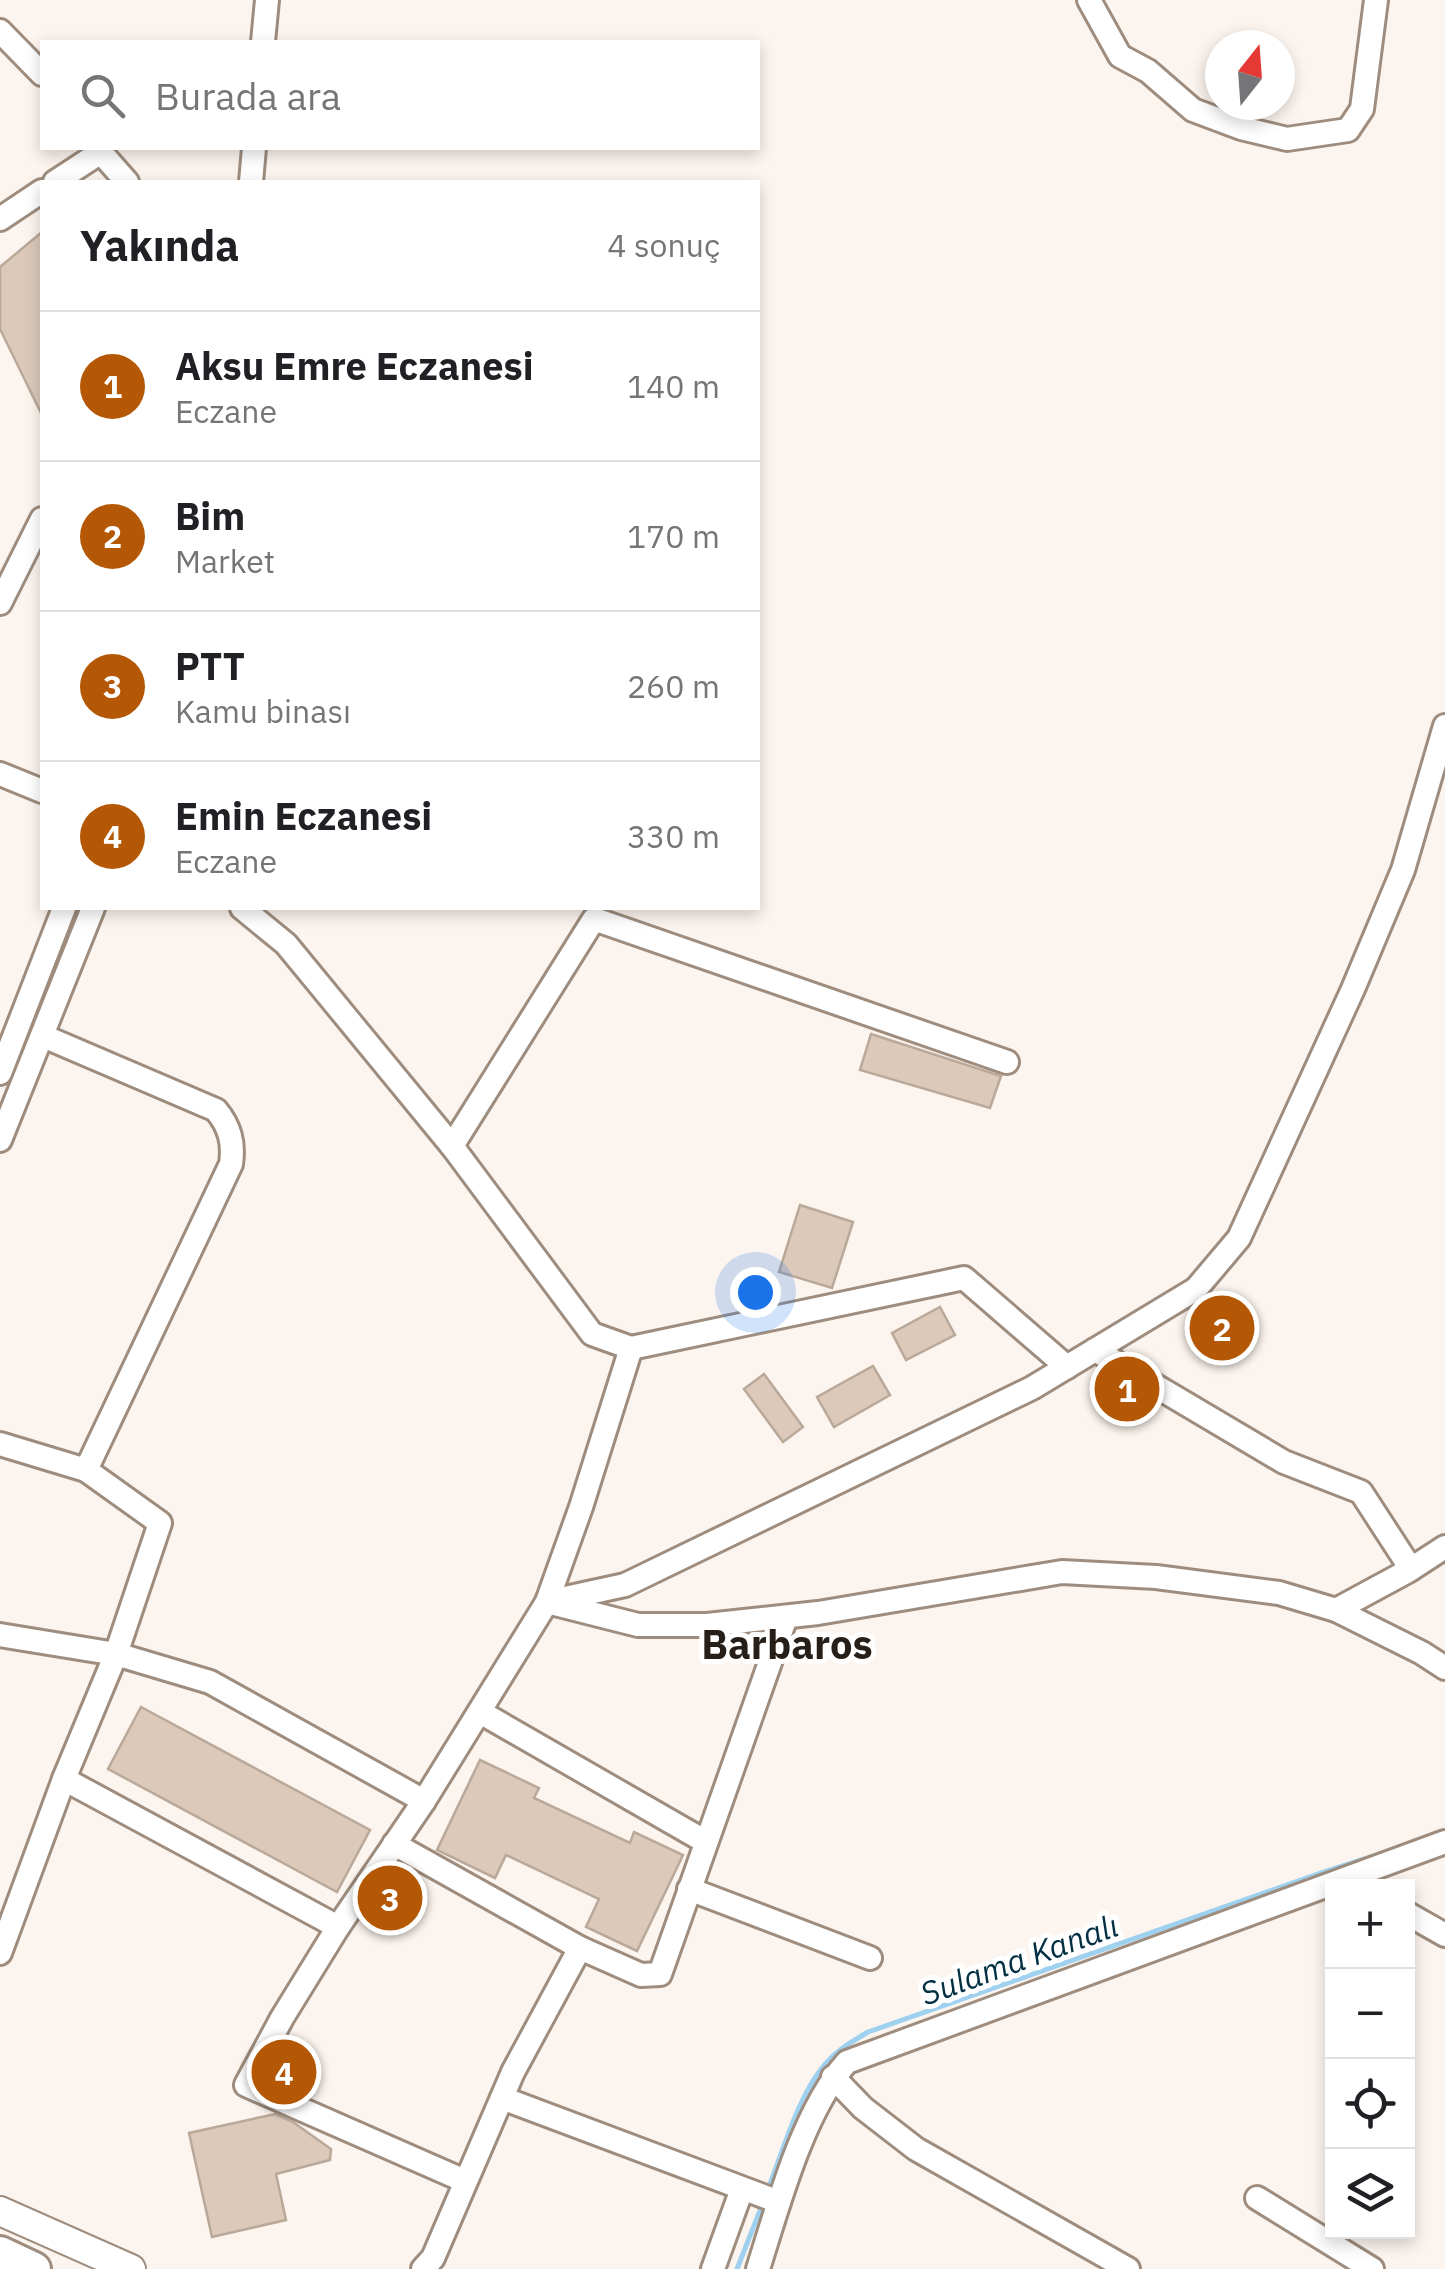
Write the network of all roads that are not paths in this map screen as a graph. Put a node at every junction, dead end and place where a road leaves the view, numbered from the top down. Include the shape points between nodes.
1 (266, 0) edge
2 (1088, 0) edge
3 (1376, 0) edge
4 (0, 31) edge
5 (263, 40) edge
6 (40, 72) edge
7 (99, 150) edge
8 (254, 150) edge
9 (59, 180) edge
10 (125, 180) edge
11 (251, 180) edge
12 (40, 192) edge
13 (0, 220) edge
14 (40, 523) edge
15 (0, 603) edge
16 (1445, 726) edge
17 (0, 774) edge
18 (40, 790) edge
19 (63, 910) edge
20 (92, 910) edge
21 (244, 910) edge
22 (43, 1036) junction
23 (1007, 1062) dead end
24 (0, 1073) edge
25 (0, 1140) edge
26 (452, 1146) junction
27 (631, 1348) junction
28 (1095, 1350) junction
29 (1067, 1367) junction
30 (0, 1444) edge
31 (86, 1470) junction
32 (1445, 1547) edge
33 (1411, 1569) junction
34 (547, 1602) junction
35 (1336, 1610) junction
36 (786, 1617) junction
37 (0, 1635) edge
38 (116, 1654) junction
39 (1445, 1668) edge
40 (480, 1712) junction
41 (64, 1779) junction
42 (424, 1802) junction
43 (706, 1842) junction
44 (1445, 1842) edge
45 (394, 1844) junction
46 (1362, 1879) edge
47 (689, 1890) junction
48 (1325, 1893) edge
49 (10, 1895) edge
50 (1415, 1918) edge
51 (338, 1927) junction
52 (1445, 1936) edge
53 (580, 1948) junction
54 (0, 1953) edge
55 (870, 1958) dead end
56 (833, 2077) junction
57 (502, 2098) junction
58 (466, 2181) junction
59 (761, 2196) junction
60 (1257, 2198) dead end
61 (0, 2211) edge
62 (0, 2253) edge
63 (34, 2269) edge
64 (131, 2269) edge
65 (423, 2269) edge
66 (713, 2269) edge
67 (758, 2269) edge
68 (1128, 2269) edge
69 (1372, 2269) edge

1 - 5 street
2 - 3 street via 1120,56 1193,110 1287,139 1348,130 1362,109
4 - 6 street
7 - 9 street
7 - 10 street
8 - 11 street
12 - 13 street
14 - 15 street
16 - 28 street via 1403,870 1239,1238 1196,1289
17 - 18 street
19 - 24 street
20 - 22 street
21 - 26 street via 286,944
22 - 25 street
22 - 31 street via 216,1110 232,1142 231,1164
23 - 26 street via 594,919
26 - 27 street via 592,1334
27 - 29 street via 964,1278
27 - 34 street
28 - 29 street
28 - 33 street via 1284,1462 1360,1492
29 - 34 street via 625,1584
30 - 31 street
31 - 38 street via 160,1524
32 - 33 street
33 - 35 street
34 - 36 street via 638,1625
34 - 40 street
35 - 36 street via 1279,1593 1156,1576 1062,1572
35 - 39 street
36 - 43 street
37 - 38 street
38 - 41 street
38 - 42 street via 210,1682
40 - 42 street
40 - 43 street
41 - 49 street
41 - 51 street
42 - 45 street
43 - 47 street
44 - 46 street
45 - 51 street
45 - 53 street
47 - 53 street via 660,1974 642,1975
47 - 55 street
48 - 56 street via 847,2062
49 - 54 street
50 - 52 street
51 - 58 street via 246,2085
53 - 57 street
56 - 59 street
56 - 68 street via 916,2148
57 - 58 street
57 - 59 street
58 - 65 street
59 - 66 street
59 - 67 street
60 - 69 street
61 - 64 main road
62 - 63 highway

